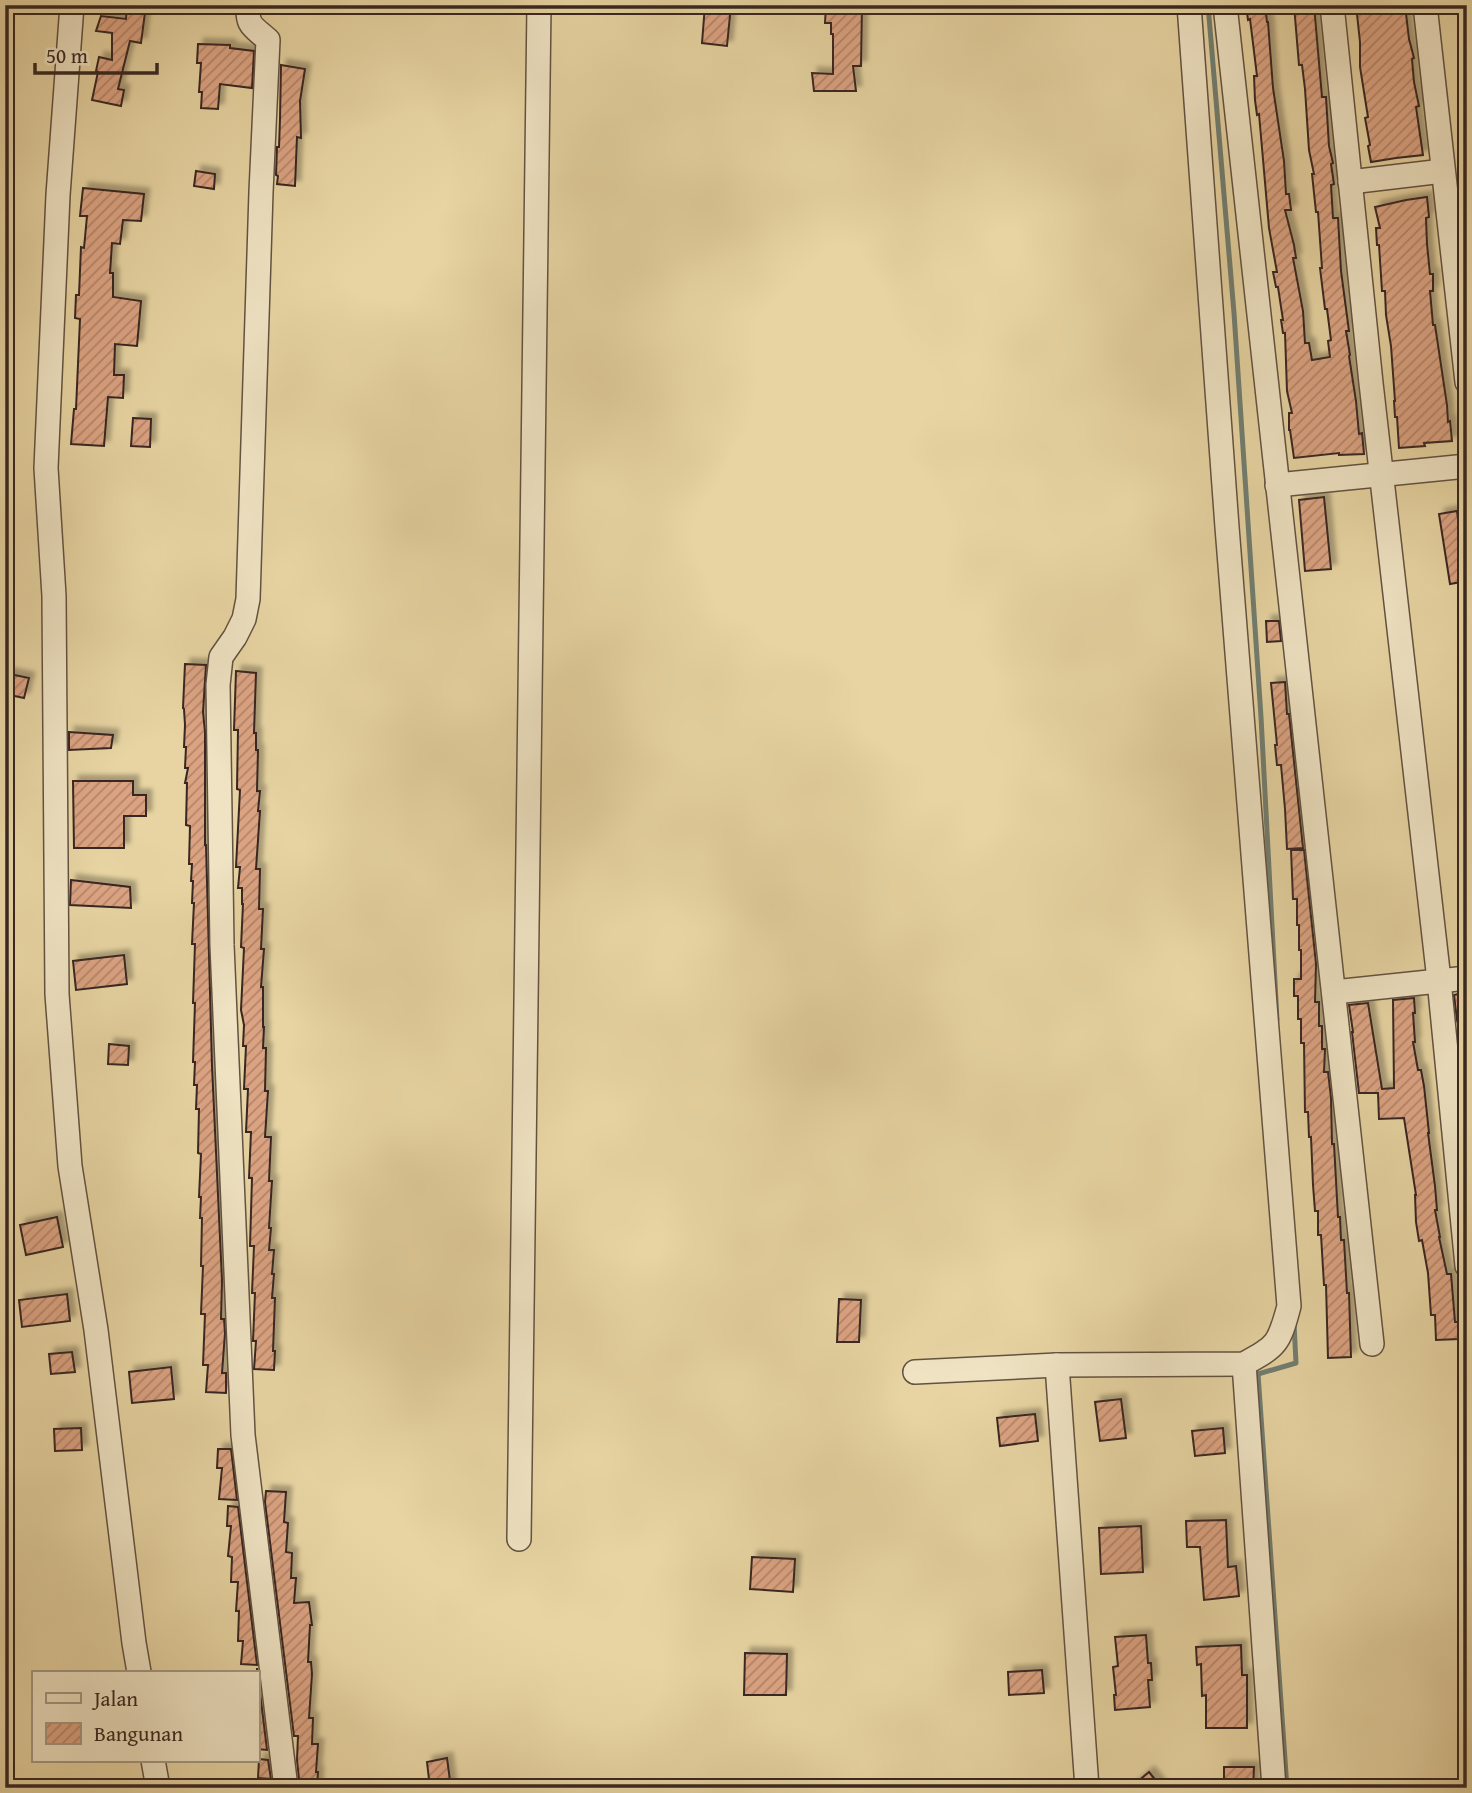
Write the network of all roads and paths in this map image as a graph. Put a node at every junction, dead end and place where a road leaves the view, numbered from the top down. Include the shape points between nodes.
1 (72, 5) edge
2 (248, 5) edge
3 (539, 5) edge
4 (1189, 5) edge
5 (1225, 5) edge
6 (1332, 5) edge
7 (1424, 5) edge
8 (1443, 171) junction
9 (1350, 182) junction
10 (1467, 382) edge
11 (1467, 466) edge
12 (1382, 474) junction
13 (1277, 485) junction
14 (1467, 978) edge
15 (1439, 980) junction
16 (1334, 992) junction
17 (1467, 1266) edge
18 (1372, 1344) dead end
19 (1244, 1364) junction
20 (1057, 1365) junction
21 (915, 1371) dead end
22 (519, 1539) dead end
23 (139, 1671) edge
24 (153, 1762) edge
25 (158, 1788) edge
26 (286, 1788) edge
27 (1087, 1788) edge
28 (1274, 1788) edge

1 - 23 street via 46,468 54,596 57,994 70,1166 96,1330
2 - 26 street via 247,19 268,40 248,599 244,619 221,657 218,685 222,945 243,1434
3 - 22 street
4 - 19 street via 1289,1306 1278,1339 1269,1350
5 - 13 street
6 - 9 street
7 - 8 street
8 - 9 street
8 - 10 street
9 - 12 street
11 - 12 street
12 - 13 street
12 - 15 street
13 - 16 street
14 - 15 street
15 - 16 street
15 - 17 street
16 - 18 street
19 - 20 street
19 - 28 street
20 - 21 street
20 - 27 street
24 - 25 street

